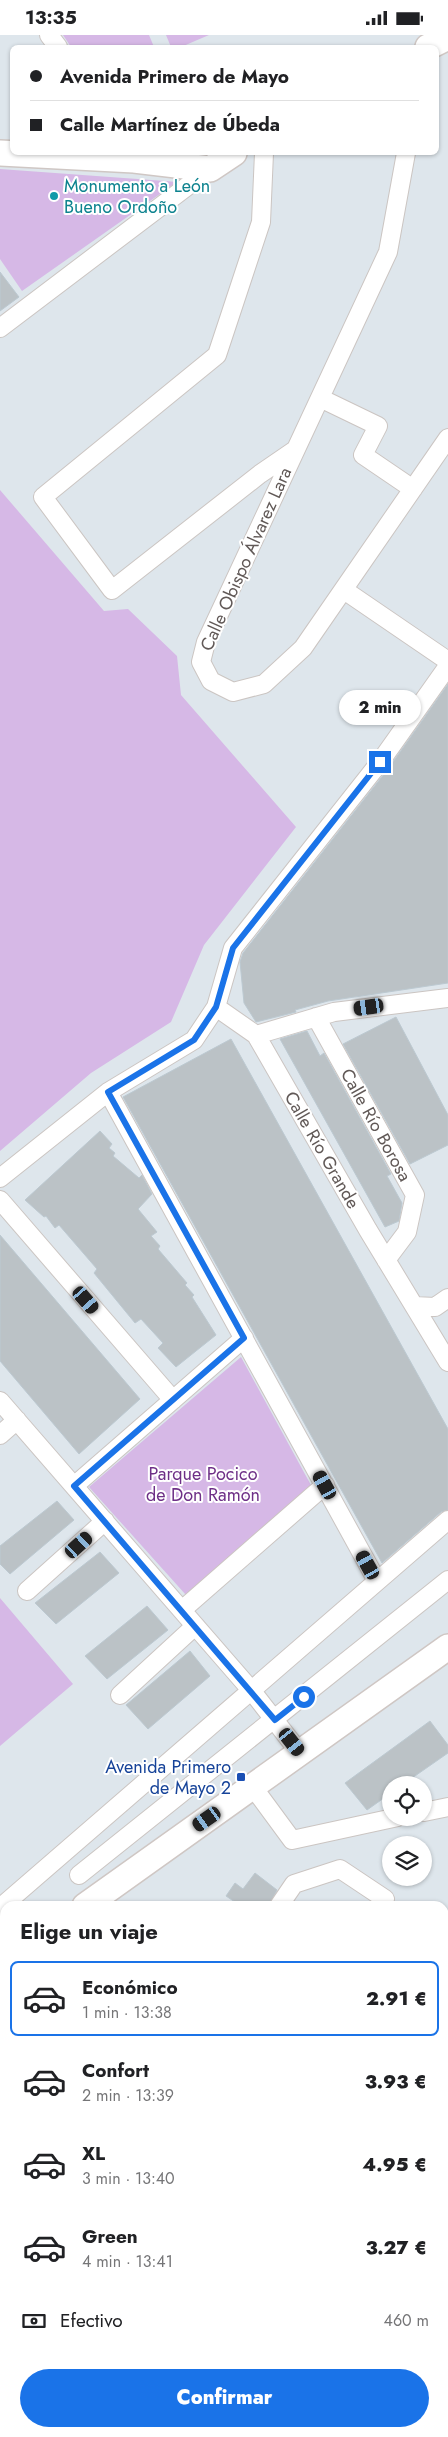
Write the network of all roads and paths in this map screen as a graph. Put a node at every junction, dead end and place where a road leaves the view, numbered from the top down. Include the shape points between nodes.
1 (448, 37) edge
2 (432, 45) edge
3 (88, 155) edge
4 (231, 155) edge
5 (264, 155) edge
6 (406, 155) edge
7 (132, 156) edge
8 (210, 169) junction
9 (0, 328) edge
10 (320, 398) junction
11 (448, 438) edge
12 (296, 450) junction
13 (413, 489) junction
14 (344, 590) junction
15 (448, 661) edge
16 (448, 666) edge
17 (448, 998) edge
18 (216, 1007) junction
19 (316, 1017) junction
20 (256, 1035) junction
21 (108, 1092) junction
22 (0, 1178) edge
23 (0, 1200) edge
24 (386, 1260) junction
25 (448, 1298) edge
26 (414, 1306) junction
27 (244, 1338) junction
28 (448, 1362) edge
29 (173, 1400) junction
30 (0, 1401) edge
31 (17, 1420) junction
32 (0, 1435) edge
33 (325, 1485) junction
34 (74, 1486) junction
35 (448, 1520) edge
36 (105, 1521) junction
37 (448, 1580) edge
38 (377, 1581) junction
39 (27, 1591) dead end
40 (182, 1610) junction
41 (195, 1626) junction
42 (448, 1647) edge
43 (251, 1690) junction
44 (120, 1695) dead end
45 (275, 1720) junction
46 (300, 1753) junction
47 (253, 1787) junction
48 (448, 1807) edge
49 (432, 1810) edge
50 (382, 1821) edge
51 (62, 1854) junction
52 (80, 1875) junction
53 (385, 1899) dead end
54 (3, 1900) edge
55 (91, 1901) edge
56 (92, 1901) edge
57 (282, 1901) edge

1 - 2 main road
3 - 7 main road
4 - 8 main road
5 - 12 street via 262,221 217,355 43,497 112,590 260,474
6 - 10 street, Calle Obispo Álvarez Lara via 388,252
7 - 8 main road
8 - 9 street
10 - 12 street, Calle Obispo Álvarez Lara
10 - 13 street via 378,426 363,455
11 - 13 street, Calle Obispo Álvarez Lara
12 - 14 street, Calle Obispo Álvarez Lara via 206,643 201,662 211,681 233,692 264,684 303,648
13 - 14 street, Calle Obispo Álvarez Lara
14 - 15 street
16 - 18 street via 380,762 233,948
17 - 19 street
18 - 20 street, Calle Río Grande
18 - 21 street via 194,1040
19 - 20 street
19 - 24 street, Calle Río Borosa via 415,1195 407,1232
20 - 24 street, Calle Río Grande
21 - 22 street
21 - 27 street
23 - 29 street
24 - 26 street, Calle Río Grande
25 - 26 street via 435,1307
26 - 28 street, Calle Río Grande
27 - 29 street
27 - 33 street
29 - 34 street
30 - 31 street
31 - 32 street
31 - 34 street
33 - 38 street
33 - 40 street
34 - 36 street
35 - 38 street
36 - 39 street
36 - 40 street
37 - 45 street
38 - 43 street
40 - 41 street
41 - 43 street
41 - 44 street
42 - 46 main road
43 - 45 street
43 - 51 street
45 - 46 street
45 - 52 street
46 - 47 main road
47 - 50 street via 292,1841
47 - 56 main road
48 - 49 street
51 - 52 street
51 - 54 street
52 - 55 street
53 - 57 street via 340,1869 294,1884

